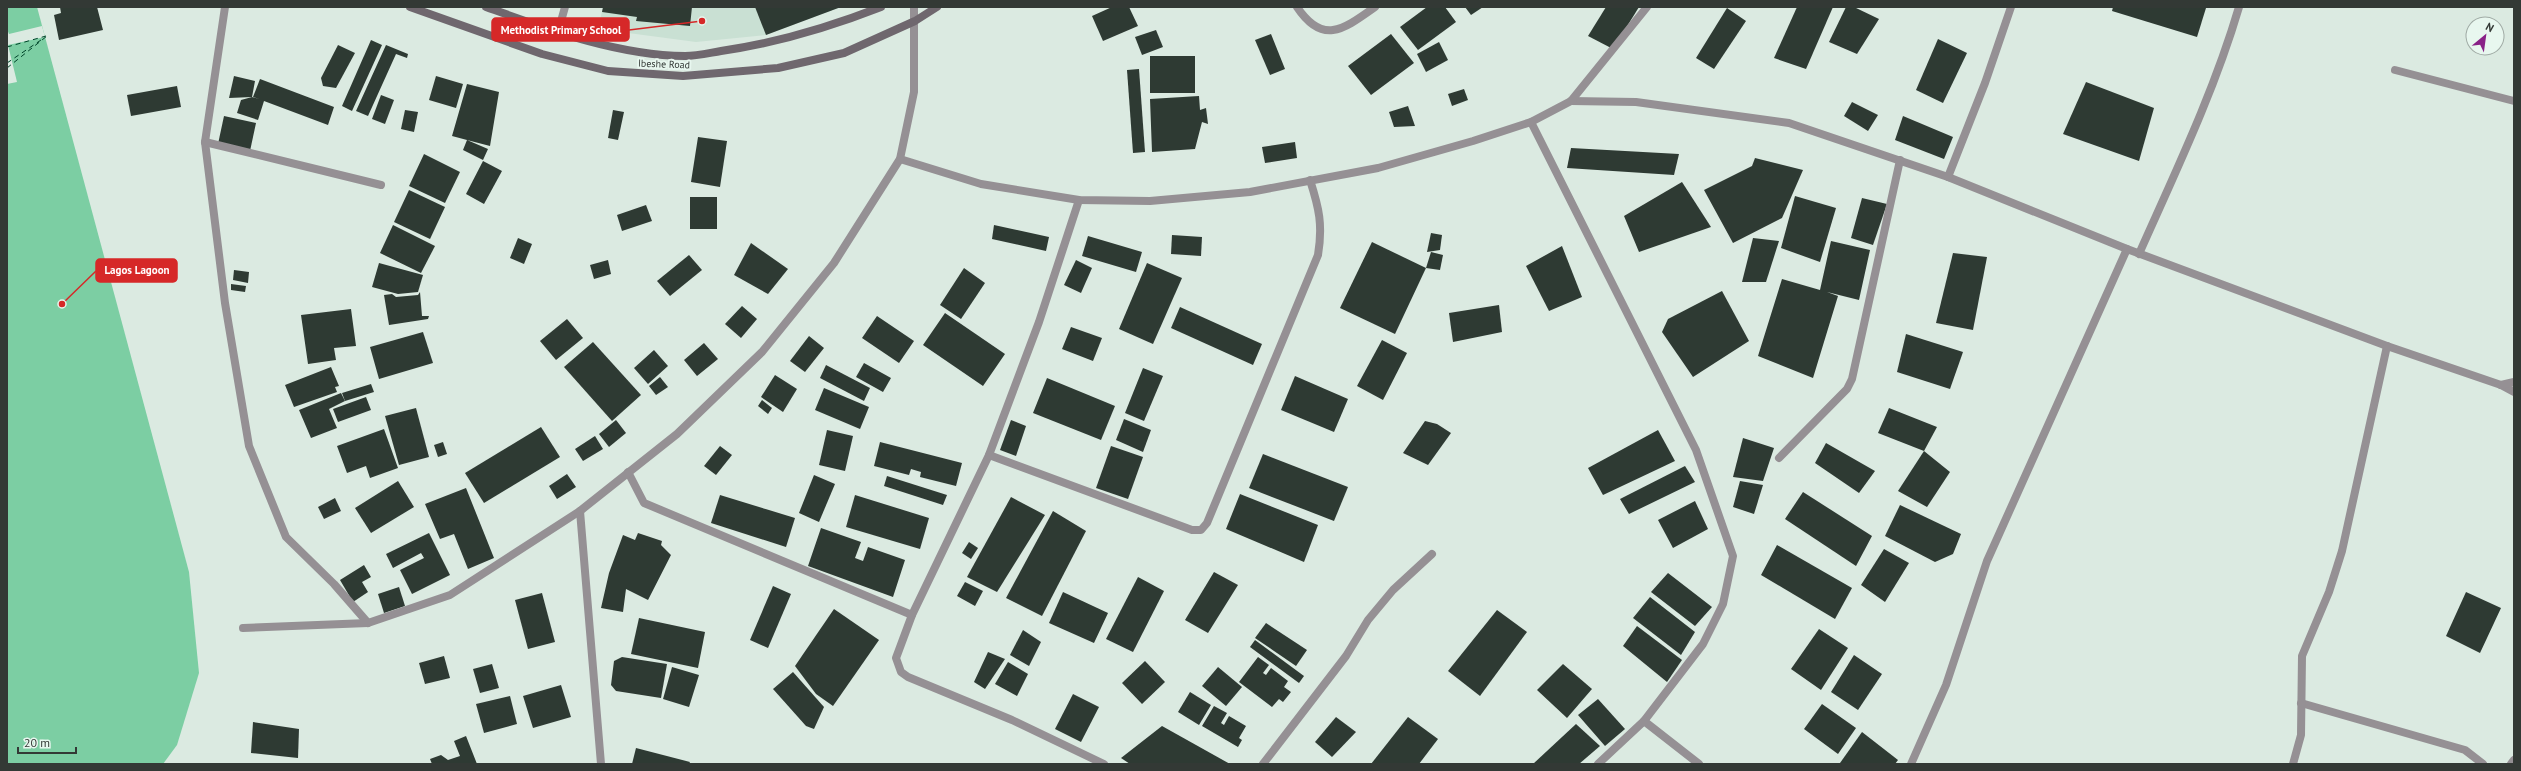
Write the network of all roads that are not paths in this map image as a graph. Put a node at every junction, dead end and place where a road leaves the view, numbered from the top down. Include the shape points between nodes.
1 (225, 7) edge
2 (410, 7) edge
3 (486, 7) edge
4 (565, 7) edge
5 (881, 7) edge
6 (914, 7) edge
7 (937, 7) edge
8 (1296, 7) edge
9 (1375, 7) edge
10 (1647, 7) edge
11 (2011, 7) edge
12 (2239, 7) edge
13 (915, 21) junction
14 (558, 32) junction
15 (2395, 70) dead end
16 (1571, 101) junction
17 (2514, 102) edge
18 (1531, 122) junction
19 (205, 142) junction
20 (900, 159) junction
21 (1900, 160) junction
22 (1948, 177) junction
23 (1310, 180) junction
24 (381, 185) dead end
25 (1079, 200) junction
26 (2127, 249) junction
27 (2139, 254) junction
28 (2387, 346) junction
29 (2514, 382) edge
30 (2501, 385) junction
31 (2514, 392) edge
32 (989, 455) junction
33 (1779, 458) dead end
34 (628, 472) junction
35 (580, 511) junction
36 (1432, 554) dead end
37 (912, 616) junction
38 (368, 623) junction
39 (243, 628) dead end
40 (2301, 703) junction
41 (1644, 721) junction
42 (2514, 760) edge
43 (601, 764) edge
44 (1104, 764) edge
45 (1262, 764) edge
46 (1598, 764) edge
47 (1699, 764) edge
48 (1911, 764) edge
49 (2293, 764) edge
50 (2483, 764) edge
51 (2511, 764) edge

1 - 19 street
2 - 13 main road, Ibeshe Road via 542,54 608,71 683,76 778,68 844,53
3 - 14 main road, Ibeshe Road
4 - 14 street
5 - 14 main road, Ibeshe Road via 844,21 769,43 686,56 618,49
6 - 13 street
7 - 13 main road, Ibeshe Road
8 - 9 street via 1307,22 1323,31 1345,28
10 - 16 street
11 - 22 street via 1985,83
12 - 27 street via 2232,33 2193,133
13 - 20 street via 914,92
15 - 17 street
16 - 18 street
16 - 21 street via 1636,102 1789,123
18 - 23 street via 1378,168
18 - 41 street via 1696,450 1733,556 1723,604 1703,644
19 - 24 street via 289,160
19 - 38 street via 225,303 249,446 286,537 334,584
20 - 25 street via 981,184
20 - 34 street via 834,263 762,352 677,434
21 - 22 street
21 - 33 street via 1852,379 1847,389
22 - 26 street
23 - 25 street via 1250,192 1150,201
23 - 32 street via 1320,211 1322,233 1318,254 1207,523 1201,530 1192,530
25 - 32 street via 1039,322
26 - 27 street
26 - 48 street via 1987,561 1946,685
27 - 28 street
28 - 30 street
28 - 40 street via 2342,551 2329,592 2302,656
29 - 30 street
30 - 31 street
32 - 37 street
34 - 35 street
34 - 37 street via 644,503
35 - 38 street via 450,594
35 - 43 street
36 - 45 street via 1393,590 1368,620 1346,656
37 - 44 street via 896,658 901,672 1012,720
38 - 39 street
40 - 49 street via 2301,735
40 - 50 street via 2465,750
41 - 46 street
41 - 47 street
42 - 51 street

